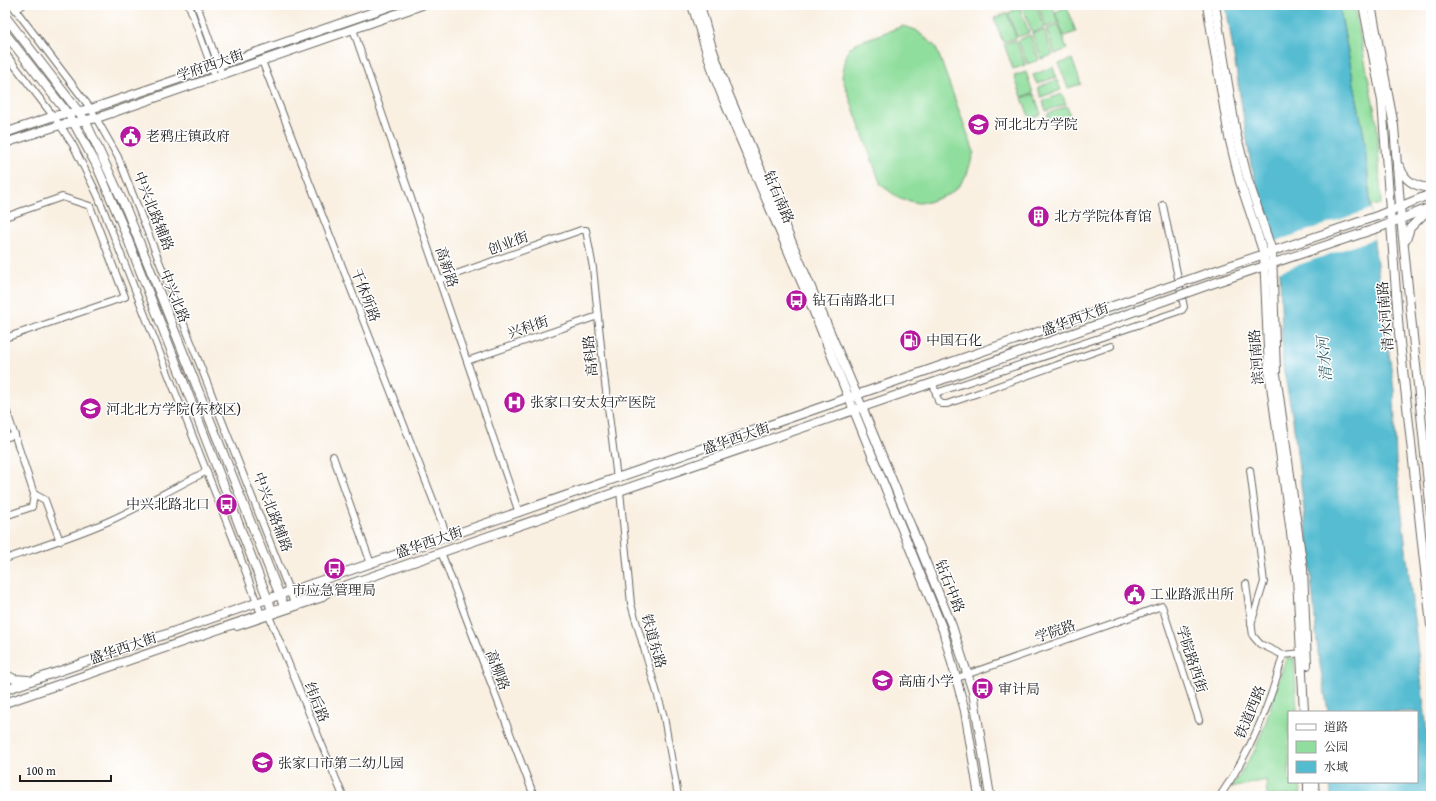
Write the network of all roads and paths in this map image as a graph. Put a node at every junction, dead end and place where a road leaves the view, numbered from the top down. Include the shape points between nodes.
1 (23, 5) edge
2 (189, 5) edge
3 (197, 5) edge
4 (394, 5) edge
5 (422, 5) edge
6 (692, 5) edge
7 (700, 5) edge
8 (1207, 5) edge
9 (1215, 5) edge
10 (1363, 5) edge
11 (1371, 5) edge
12 (14, 8) edge
13 (5, 16) edge
14 (353, 29) junction
15 (5, 33) edge
16 (5, 52) edge
17 (262, 61) junction
18 (215, 67) junction
19 (218, 76) junction
20 (91, 109) junction
21 (79, 110) junction
22 (66, 113) junction
23 (54, 116) junction
24 (97, 118) junction
25 (85, 120) junction
26 (72, 122) junction
27 (60, 125) junction
28 (5, 133) edge
29 (5, 143) edge
30 (1397, 159) junction
31 (1431, 188) edge
32 (1431, 194) edge
33 (1163, 205) dead end
34 (1400, 207) junction
35 (1431, 208) edge
36 (1389, 211) junction
37 (5, 217) edge
38 (1401, 218) junction
39 (1390, 222) junction
40 (586, 230) joint
41 (1404, 246) junction
42 (1270, 252) junction
43 (1271, 264) junction
44 (439, 280) junction
45 (598, 316) junction
46 (5, 338) edge
47 (1110, 346) dead end
48 (467, 361) junction
49 (933, 383) junction
50 (936, 393) junction
51 (857, 395) junction
52 (848, 398) junction
53 (5, 406) edge
54 (862, 407) junction
55 (853, 410) junction
56 (15, 435) junction
57 (5, 438) edge
58 (735, 438) junction
59 (739, 450) junction
60 (333, 456) dead end
61 (1250, 470) dead end
62 (207, 471) junction
63 (617, 479) junction
64 (620, 491) junction
65 (34, 494) junction
66 (519, 513) junction
67 (1431, 513) edge
68 (5, 516) edge
69 (448, 538) junction
70 (60, 541) junction
71 (441, 552) junction
72 (5, 559) edge
73 (371, 564) junction
74 (1246, 584) dead end
75 (336, 588) junction
76 (291, 591) junction
77 (281, 595) junction
78 (268, 599) junction
79 (257, 603) junction
80 (294, 603) junction
81 (284, 606) junction
82 (1162, 606) joint
83 (267, 614) junction
84 (1251, 624) junction
85 (1431, 625) edge
86 (1304, 653) junction
87 (1283, 655) junction
88 (5, 674) edge
89 (968, 674) junction
90 (957, 678) junction
91 (34, 680) junction
92 (6, 692) edge
93 (30, 694) junction
94 (5, 703) edge
95 (1304, 711) edge
96 (1310, 711) edge
97 (1199, 720) dead end
98 (1308, 783) edge
99 (1314, 783) edge
100 (343, 796) edge
101 (534, 796) edge
102 (678, 796) edge
103 (979, 796) edge
104 (990, 796) edge
105 (1220, 796) edge
106 (1308, 796) edge
107 (1315, 796) edge

1 - 12 street
2 - 18 street
3 - 18 street
4 - 18 main road, 学府西大街
5 - 14 main road, 学府西大街
6 - 52 main road, 钻石南路 via 715,78
7 - 51 main road, 钻石南路 via 731,100
8 - 42 main road, 滨河南路 via 1228,137 1240,182
9 - 42 main road, 滨河南路 via 1236,133
10 - 36 main road, 清水河南路 via 1382,101
11 - 30 main road, 清水河南路 via 1394,126
12 - 20 street, 中兴北路辅路
13 - 21 main road, 中兴北路
14 - 17 main road, 学府西大街
14 - 44 street, 高新路
15 - 22 main road, 中兴北路
16 - 23 street
17 - 19 main road, 学府西大街
17 - 69 street, 干休所路
18 - 19 street
18 - 20 main road, 学府西大街
19 - 24 main road, 学府西大街
20 - 21 main road, 学府西大街
20 - 24 street, 中兴北路辅路
21 - 22 main road, 学府西大街
21 - 25 main road, 中兴北路
22 - 23 main road, 学府西大街
22 - 26 main road, 中兴北路
23 - 27 street
23 - 28 main road, 学府西大街
24 - 25 main road, 学府西大街
24 - 76 street, 中兴北路辅路 via 127,175
25 - 26 main road, 学府西大街
25 - 77 main road, 中兴北路 via 127,211
26 - 27 main road, 学府西大街
26 - 78 main road, 中兴北路 via 96,164 121,222
27 - 29 main road, 学府西大街
27 - 62 street via 73,145 98,196
30 - 31 main road via 1403,175 1408,180 1421,187
30 - 34 main road, 清水河南路
32 - 34 main road
33 - 50 street via 1184,306 1182,310
34 - 36 main road
34 - 38 main road, 清水河南路
35 - 38 main road
35 - 41 main road via 1410,228
36 - 39 main road, 清水河南路
36 - 42 main road, 盛华西大街
37 - 46 street via 62,197 90,206 125,297
38 - 39 main road
38 - 41 main road, 清水河南路
39 - 43 main road, 盛华西大街
39 - 85 main road, 清水河南路 via 1399,333
40 - 44 street, 创业街
40 - 45 street, 高科路
41 - 67 main road, 清水河南路
42 - 43 main road, 滨河南路
42 - 51 main road, 盛华西大街, bridge
43 - 49 main road, 盛华西大街, bridge
43 - 86 main road, 滨河南路 via 1276,374 1303,570
44 - 48 street, 高新路
45 - 48 street, 兴科街
45 - 63 street, 高科路
47 - 50 street via 946,404 938,401
48 - 66 street, 高新路
49 - 50 street
49 - 54 main road, 盛华西大街
51 - 52 main road, 盛华西大街
51 - 54 main road, 钻石中路
52 - 55 main road, 钻石中路
52 - 58 main road, 盛华西大街
53 - 56 street
54 - 55 main road, 盛华西大街
54 - 89 main road, 钻石中路 via 947,611
55 - 59 main road, 盛华西大街
55 - 90 main road, 钻石中路 via 943,630
56 - 57 street
56 - 65 street
58 - 59 main road
58 - 63 main road, 盛华西大街
59 - 64 main road, 盛华西大街
60 - 73 street
61 - 84 street via 1264,582
62 - 70 street via 127,512
62 - 79 street
63 - 66 main road, 盛华西大街
64 - 71 main road, 盛华西大街
64 - 102 street, 铁道东路 via 631,604 664,717
65 - 68 street via 32,507
65 - 70 street via 46,500
66 - 69 main road, 盛华西大街
69 - 73 main road, 盛华西大街
70 - 72 street
71 - 75 main road, 盛华西大街
71 - 101 street, 高柳路
73 - 76 main road, 盛华西大街
74 - 84 street
75 - 80 main road, 盛华西大街
75 - 83 street via 320,599
76 - 77 main road, 盛华西大街
76 - 80 street, 中兴北路辅路
77 - 78 main road, 盛华西大街
77 - 81 main road, 中兴北路
78 - 79 main road, 盛华西大街
78 - 83 main road, 中兴北路
79 - 83 street
79 - 91 main road, 盛华西大街
80 - 81 main road, 盛华西大街
81 - 83 main road, 盛华西大街
82 - 89 street, 学院路
82 - 97 street, 学院路西街
83 - 93 main road, 盛华西大街
83 - 100 street, 纬后路
84 - 87 street via 1256,640
86 - 87 street
86 - 95 main road, 滨河南路
86 - 96 main road, 滨河南路
87 - 105 street, 铁道西路 via 1256,732
88 - 91 main road via 14,679
88 - 92 main road
89 - 90 street, 学院路
89 - 104 main road, 钻石中路
90 - 103 main road, 钻石中路
91 - 92 main road, 盛华西大街
92 - 93 main road via 20,696
93 - 94 main road, 盛华西大街
98 - 106 main road
99 - 107 main road

